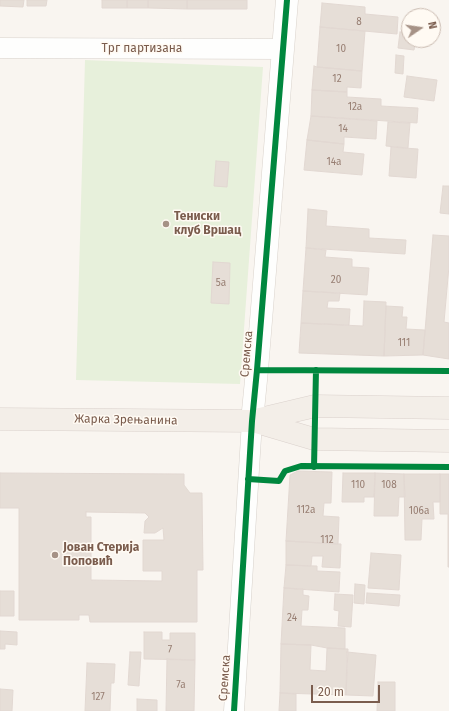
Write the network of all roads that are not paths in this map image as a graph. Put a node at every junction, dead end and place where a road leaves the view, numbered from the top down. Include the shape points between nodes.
1 (287, 0) edge
2 (0, 48) edge
3 (283, 49) junction
4 (449, 408) edge
5 (0, 419) edge
6 (252, 421) junction
7 (449, 441) edge
8 (234, 711) edge

1 - 3 street, Сремска
2 - 3 street, Трг партизана
3 - 6 street, Сремска
4 - 6 main road, Жарка Зрењанина via 315,406
5 - 6 main road, Жарка Зрењанина
6 - 7 main road, Жарка Зрењанина via 314,439
6 - 8 street, Сремска

